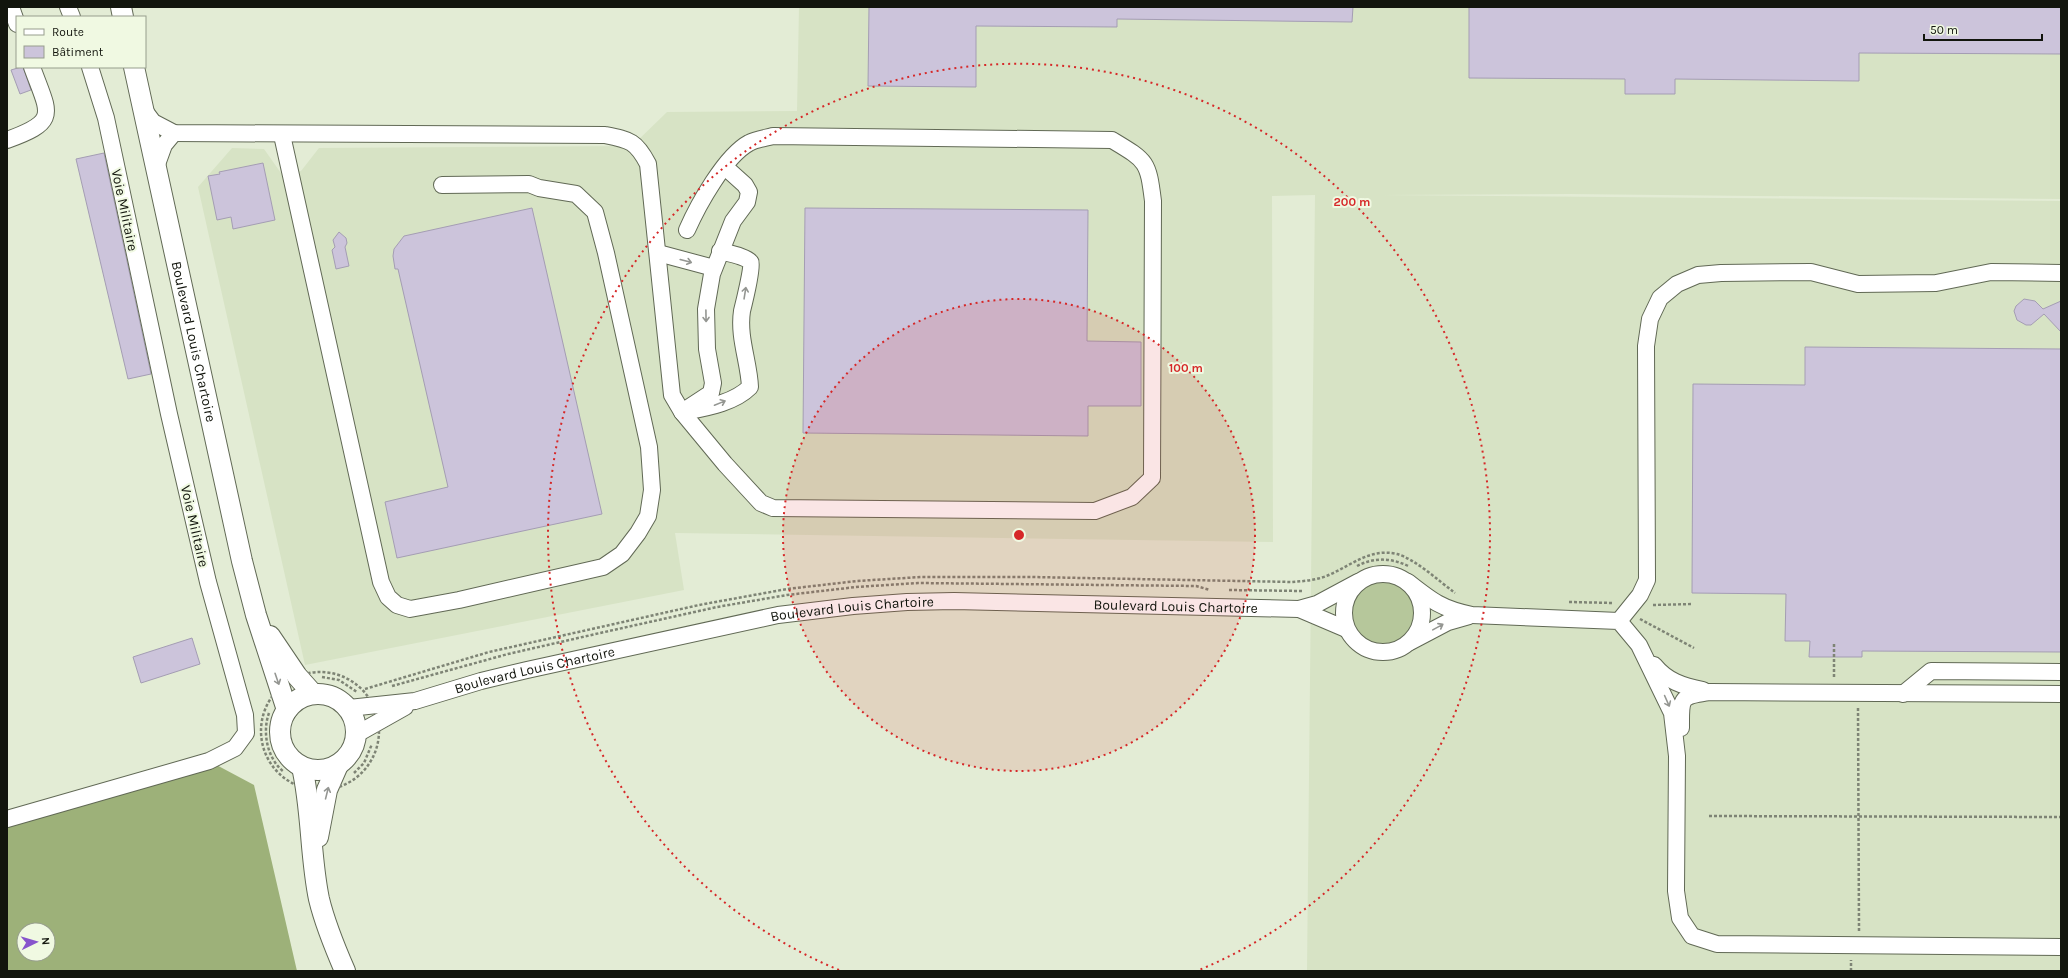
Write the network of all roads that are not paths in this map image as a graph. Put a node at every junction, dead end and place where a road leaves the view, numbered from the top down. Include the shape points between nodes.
1 (11, 7) edge
2 (16, 21) edge
3 (32, 68) edge
4 (90, 68) edge
5 (134, 68) edge
6 (144, 110) junction
7 (174, 133) junction
8 (282, 135) junction
9 (7, 140) edge
10 (156, 167) junction
11 (725, 167) junction
12 (442, 185) dead end
13 (687, 230) dead end
14 (720, 251) junction
15 (658, 253) junction
16 (714, 268) junction
17 (2061, 272) edge
18 (682, 412) junction
19 (1358, 582) junction
20 (1408, 582) junction
21 (1299, 609) junction
22 (1472, 615) junction
23 (256, 616) junction
24 (1619, 621) junction
25 (1346, 629) junction
26 (1407, 644) junction
27 (1644, 654) junction
28 (2061, 672) edge
29 (304, 683) junction
30 (1710, 692) junction
31 (1903, 694) junction
32 (2061, 694) edge
33 (279, 700) junction
34 (348, 708) junction
35 (374, 714) junction
36 (357, 734) junction
37 (1677, 756) junction
38 (338, 765) junction
39 (305, 780) junction
40 (7, 819) edge
41 (314, 858) junction
42 (2061, 946) edge
43 (345, 971) edge

1 - 2 street
3 - 9 street via 44,101 46,116 32,131
4 - 40 street, Voie Militaire via 106,118 168,414 208,582 245,715 246,733 235,748 209,761
5 - 6 main road, Boulevard Louis Chartoire
6 - 7 street via 152,122
6 - 10 main road, Boulevard Louis Chartoire
7 - 8 street
7 - 10 street via 164,145
8 - 12 street via 381,582 388,597 397,605 410,609 603,567 622,554 638,534 648,516 652,490 649,447 595,212 576,194 529,184
8 - 15 street via 605,135 628,139 641,151 648,164
10 - 23 main road, Boulevard Louis Chartoire
11 - 13 street via 697,206
11 - 14 street via 749,192 747,202 733,221
11 - 18 street via 750,142 773,136 1112,140 1140,156 1150,173 1153,201 1152,478 1132,497 1095,511 773,508 761,503
14 - 16 street
18 -> 14 street via 712,406 738,396 750,387 743,352 742,313 752,264 749,260
15 -> 16 street
15 - 18 street via 672,395
16 -> 18 street via 706,309 707,349 713,383 711,393
17 - 24 street via 1991,272 1936,283 1874,284 1858,284 1811,272 1721,273 1698,275 1677,284 1660,298 1650,319 1646,346 1647,580 1640,595
19 - 20 street via 1370,575 1383,573
19 - 21 street via 1317,604
19 - 25 street via 1344,603
20 - 22 street via 1434,603
20 - 26 street via 1421,602 1422,614 1418,630
21 - 25 street
21 - 35 street, Boulevard Louis Chartoire via 954,601 853,606 778,615 620,648 481,681
22 - 24 street
26 -> 22 street via 1448,622
23 - 29 main road, Boulevard Louis Chartoire
23 -> 33 main road, Boulevard Louis Chartoire
24 - 27 street via 1630,632
25 - 26 street via 1353,640 1374,652 1397,650
27 - 30 street via 1666,678 1676,684
27 -> 37 street via 1672,713
28 - 31 street via 1931,671
29 - 33 main road via 303,696 294,702
29 - 34 main road via 333,696
30 - 31 street
30 - 37 street via 1687,696 1683,700
31 - 32 street
33 - 39 main road via 281,742
34 - 35 street
34 - 36 main road via 353,716
35 - 36 street, Boulevard Louis Chartoire
36 - 38 main road via 348,757
37 - 42 street via 1676,891 1680,918 1692,936 1717,944
38 - 39 main road via 320,770
41 -> 38 main road via 328,787
39 - 41 main road
41 - 43 main road via 319,899

